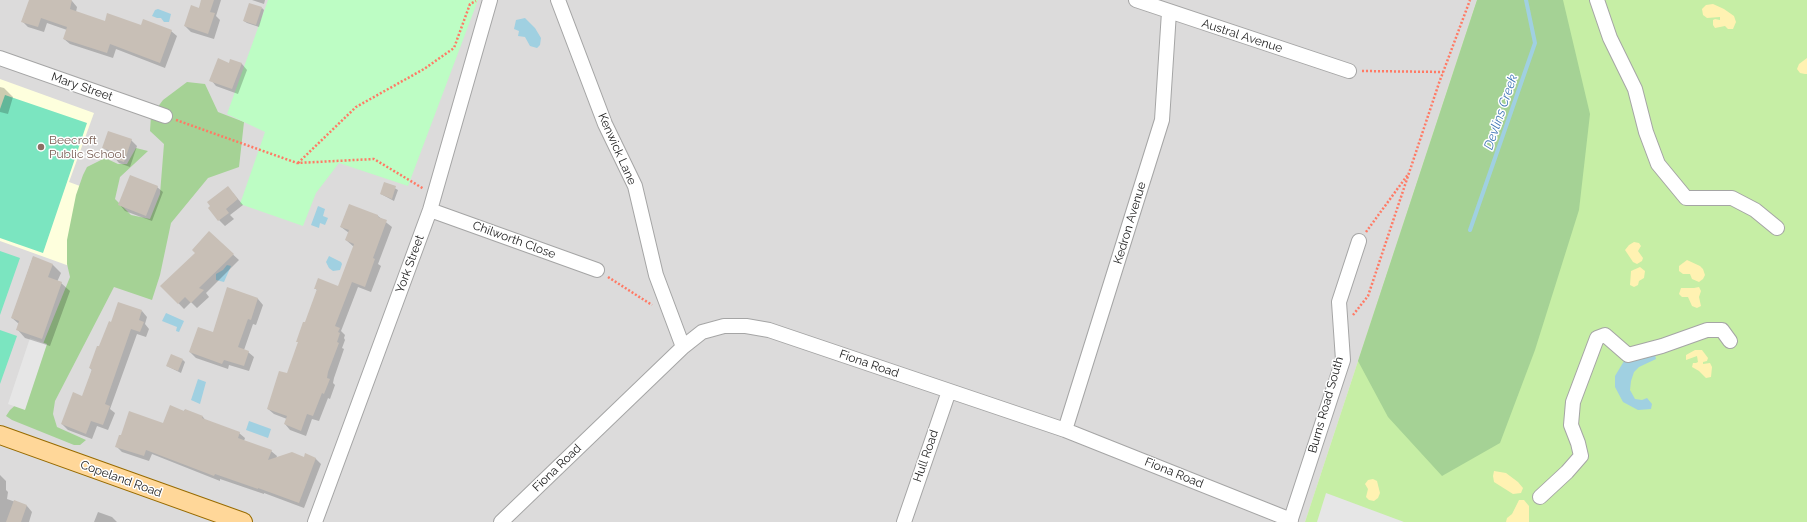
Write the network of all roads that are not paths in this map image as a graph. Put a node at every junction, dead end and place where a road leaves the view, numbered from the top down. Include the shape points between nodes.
1 (490, 0) edge
2 (558, 0) edge
3 (1136, 0) edge
4 (1597, 0) edge
5 (1169, 12) junction
6 (0, 58) edge
7 (1349, 71) road end
8 (165, 116) road end
9 (430, 210) junction
10 (1777, 228) dead end
11 (1359, 241) road end
12 (597, 270) road end
13 (1730, 341) dead end
14 (683, 347) junction
15 (948, 391) junction
16 (1065, 430) junction
17 (0, 435) edge
18 (1540, 497) dead end
19 (1290, 521) edge
20 (243, 522) edge
21 (314, 522) edge
22 (501, 522) edge
23 (904, 522) edge

1 - 9 street, York Street
2 - 14 street, Kenwick Lane via 604,124 635,186 656,275
3 - 5 street, Austral Avenue
4 - 10 street via 1610,38 1635,89 1646,132 1658,164 1686,198 1732,198 1756,210
5 - 7 street, Austral Avenue
5 - 16 street, Kedron Avenue via 1162,120
6 - 8 street, Mary Street
9 - 12 street, Chilworth Close
9 - 21 street, York Street
11 - 19 street, Burns Road South via 1339,302 1343,360
13 - 18 street via 1722,330 1707,330 1628,355 1605,335 1597,338 1573,402 1571,425 1581,456 1568,472
14 - 15 street, Fiona Road via 702,332 724,326 746,326 769,330
14 - 22 street, Fiona Road
15 - 16 street, Fiona Road
15 - 23 street, Hull Road
16 - 19 street, Fiona Road
17 - 20 main road, Copeland Road

